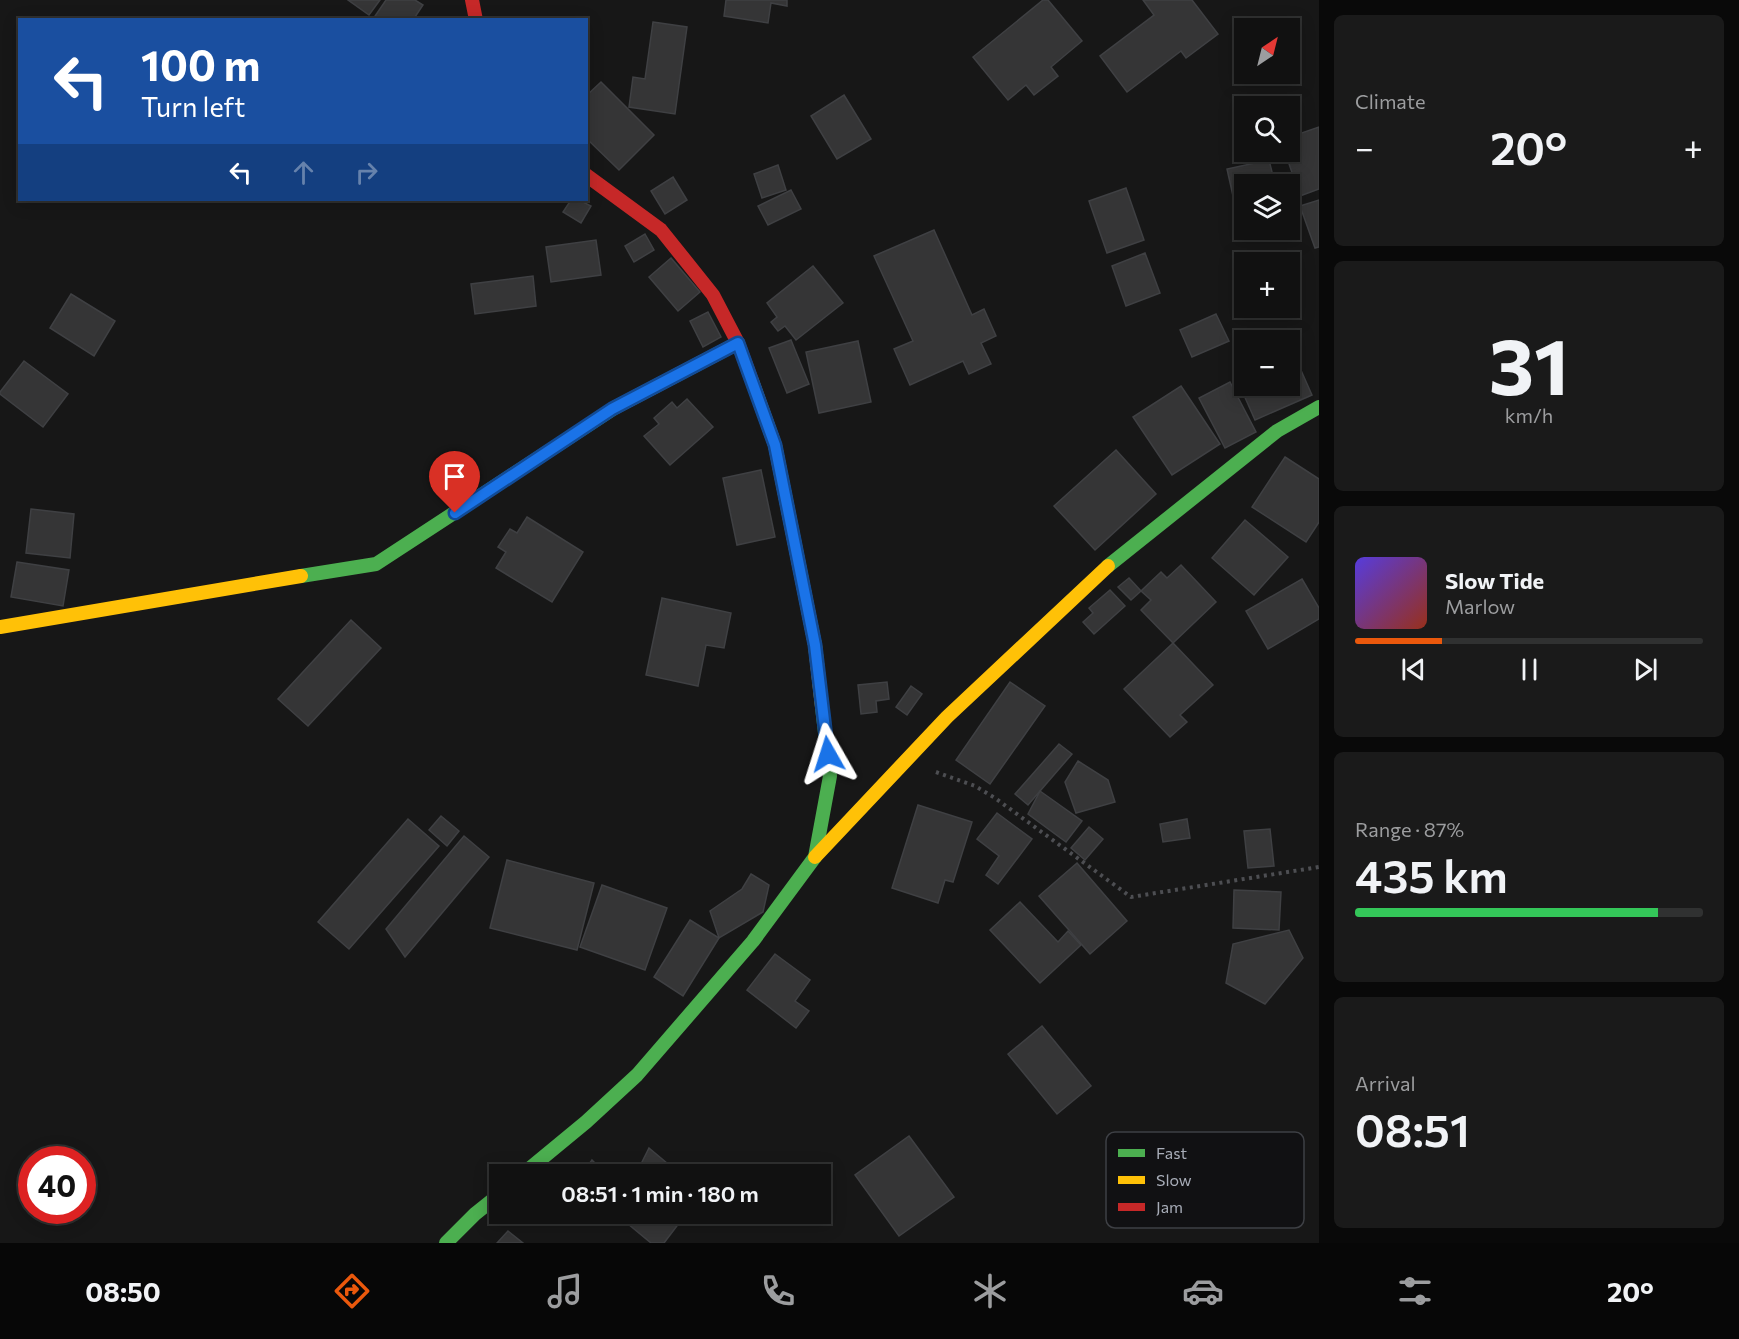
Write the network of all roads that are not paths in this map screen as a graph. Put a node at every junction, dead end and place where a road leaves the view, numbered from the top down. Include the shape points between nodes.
1 (472, 0) edge
2 (476, 18) edge
3 (588, 176) edge
4 (738, 343) junction
5 (1319, 407) edge
6 (0, 627) edge
7 (816, 858) junction
8 (535, 1164) edge
9 (489, 1203) edge
10 (446, 1243) edge

1 - 2 street
3 - 4 street via 661,230 713,295
4 - 6 street via 612,409 376,564
4 - 7 street via 775,445 815,645 830,776
5 - 7 street via 1277,431 1114,561 947,717
7 - 8 street via 753,941 637,1075
9 - 10 street

